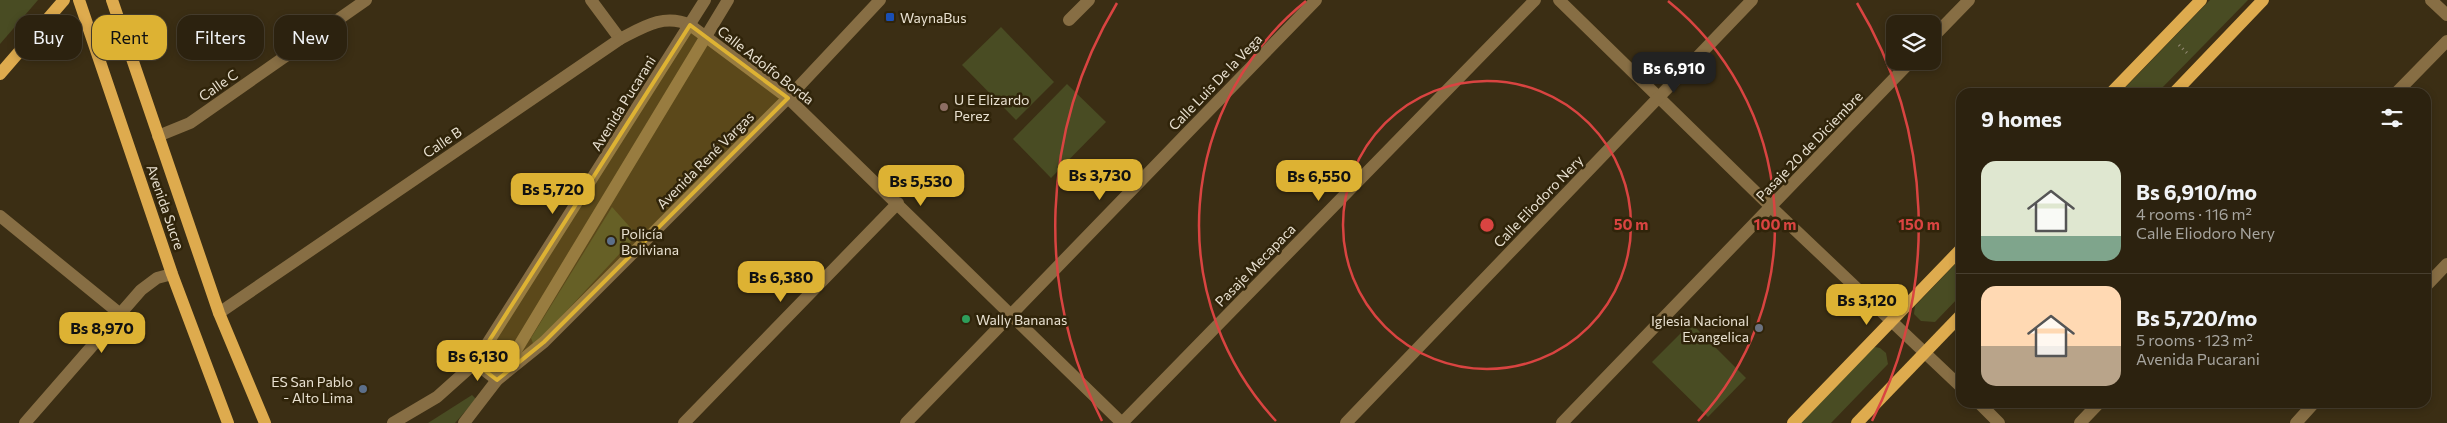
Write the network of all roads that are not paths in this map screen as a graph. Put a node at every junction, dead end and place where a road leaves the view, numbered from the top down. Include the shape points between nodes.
1 (64, 0) edge
2 (79, 0) edge
3 (112, 0) edge
4 (366, 0) edge
5 (591, 0) edge
6 (705, 0) edge
7 (728, 0) edge
8 (880, 0) edge
9 (1089, 0) edge
10 (1316, 0) edge
11 (1535, 0) edge
12 (1559, 0) edge
13 (1752, 0) edge
14 (1969, 0) edge
15 (2201, 0) edge
16 (2264, 0) edge
17 (2432, 0) edge
18 (2447, 15) edge
19 (1069, 20) dead end
20 (690, 25) junction
21 (1941, 29) edge
22 (706, 36) junction
23 (620, 39) junction
24 (2447, 41) edge
25 (1902, 70) edge
26 (0, 74) edge
27 (2116, 88) edge
28 (2179, 88) edge
29 (2402, 88) edge
30 (788, 98) junction
31 (1658, 98) junction
32 (158, 136) junction
33 (898, 203) junction
34 (1771, 207) junction
35 (0, 216) edge
36 (1956, 254) edge
37 (2447, 264) edge
38 (172, 274) junction
39 (2431, 281) edge
40 (1011, 312) junction
41 (119, 313) junction
42 (218, 313) junction
43 (1892, 320) junction
44 (1956, 320) edge
45 (1925, 352) junction
46 (475, 363) junction
47 (497, 380) junction
48 (1956, 382) edge
49 (1984, 408) edge
50 (2094, 408) edge
51 (2310, 408) edge
52 (26, 423) edge
53 (228, 423) edge
54 (265, 423) edge
55 (393, 423) edge
56 (464, 423) edge
57 (684, 423) edge
58 (906, 423) edge
59 (1122, 423) edge
60 (1346, 423) edge
61 (1562, 423) edge
62 (1793, 423) edge
63 (1857, 423) edge
64 (1999, 423) edge
65 (2080, 423) edge
66 (2296, 423) edge

1 - 26 main road
2 - 38 main road, Avenida Sucre
3 - 32 main road, Avenida Sucre
4 - 32 street, Calle C via 190,123
5 - 23 street
6 - 20 street, Avenida Pucarani
7 - 22 street
8 - 30 street, Avenida René Vargas
9 - 19 street
10 - 40 street, Calle Luis De la Vega
11 - 59 street, Pasaje Mecapaca
12 - 31 street
13 - 31 street, Calle Eliodoro Nery
14 - 21 street
15 - 27 main road
16 - 28 main road
17 - 18 street
20 - 22 street, Calle Adolfo Borda
20 - 23 street, Calle B via 666,19
20 - 46 street, Avenida Pucarani
22 - 30 street, Calle Adolfo Borda
22 - 47 street
23 - 42 street, Calle B
24 - 29 street
25 - 34 street, Pasaje 20 de Diciembre
30 - 33 street, Calle Adolfo Borda
30 - 47 street, Avenida René Vargas via 544,342
31 - 34 street
31 - 60 street, Calle Eliodoro Nery
32 - 42 main road, Avenida Sucre
33 - 40 street, Calle Adolfo Borda
33 - 57 street
34 - 43 street
34 - 61 street, Pasaje 20 de Diciembre
35 - 41 street
36 - 43 main road
37 - 39 street
38 - 41 street via 158,278 141,290
38 - 53 main road, Avenida Sucre
40 - 58 street, Calle Luis De la Vega
40 - 59 street, Calle Adolfo Borda
41 - 52 street
42 - 54 main road, Avenida Sucre
43 - 45 street
43 - 62 main road
44 - 45 main road
45 - 48 street
45 - 63 main road
46 - 47 street
46 - 55 street, Avenida Pucarani via 437,397
47 - 56 street, Avenida René Vargas
49 - 64 street
50 - 65 street
51 - 66 street

